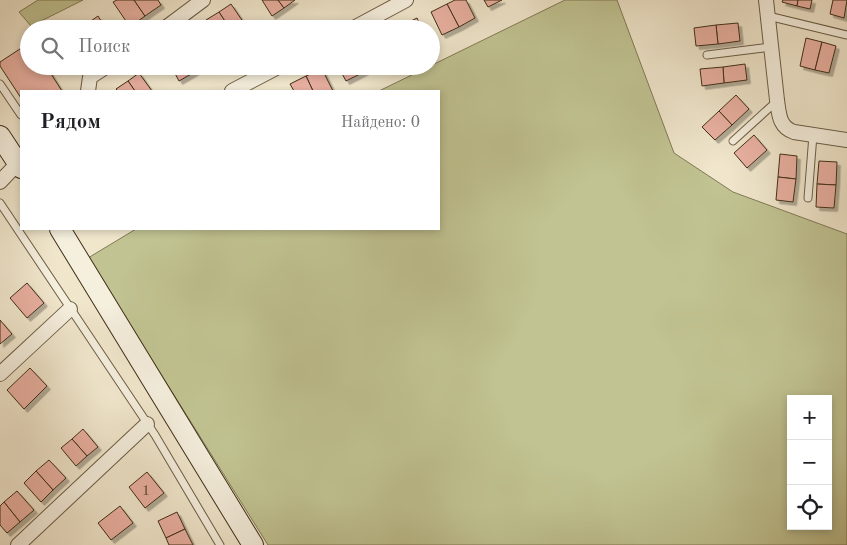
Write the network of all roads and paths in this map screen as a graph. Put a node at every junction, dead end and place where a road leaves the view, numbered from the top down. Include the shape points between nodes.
1 (203, 0) edge
2 (406, 0) edge
3 (766, 0) edge
4 (768, 16) junction
5 (176, 20) edge
6 (369, 20) edge
7 (847, 35) edge
8 (771, 48) junction
9 (707, 55) dead end
10 (93, 75) edge
11 (263, 75) edge
12 (0, 84) edge
13 (88, 90) edge
14 (234, 90) edge
15 (777, 100) junction
16 (20, 114) edge
17 (813, 135) junction
18 (0, 136) edge
19 (847, 140) edge
20 (733, 141) dead end
21 (20, 166) edge
22 (0, 182) edge
23 (808, 198) dead end
24 (0, 203) edge
25 (61, 230) edge
26 (70, 309) junction
27 (0, 374) edge
28 (147, 424) junction
29 (18, 545) edge
30 (220, 545) edge
31 (253, 545) edge

1 - 5 street
2 - 6 street
3 - 4 street
4 - 7 lane
4 - 8 street
8 - 9 lane
8 - 15 street
10 - 13 street
11 - 14 street
12 - 16 lane
15 - 17 street via 782,125 794,132
15 - 20 lane
17 - 19 street
17 - 23 lane
18 - 21 street
21 - 22 street
24 - 26 lane
25 - 31 street
26 - 27 street
26 - 28 lane
28 - 29 street
28 - 30 lane

